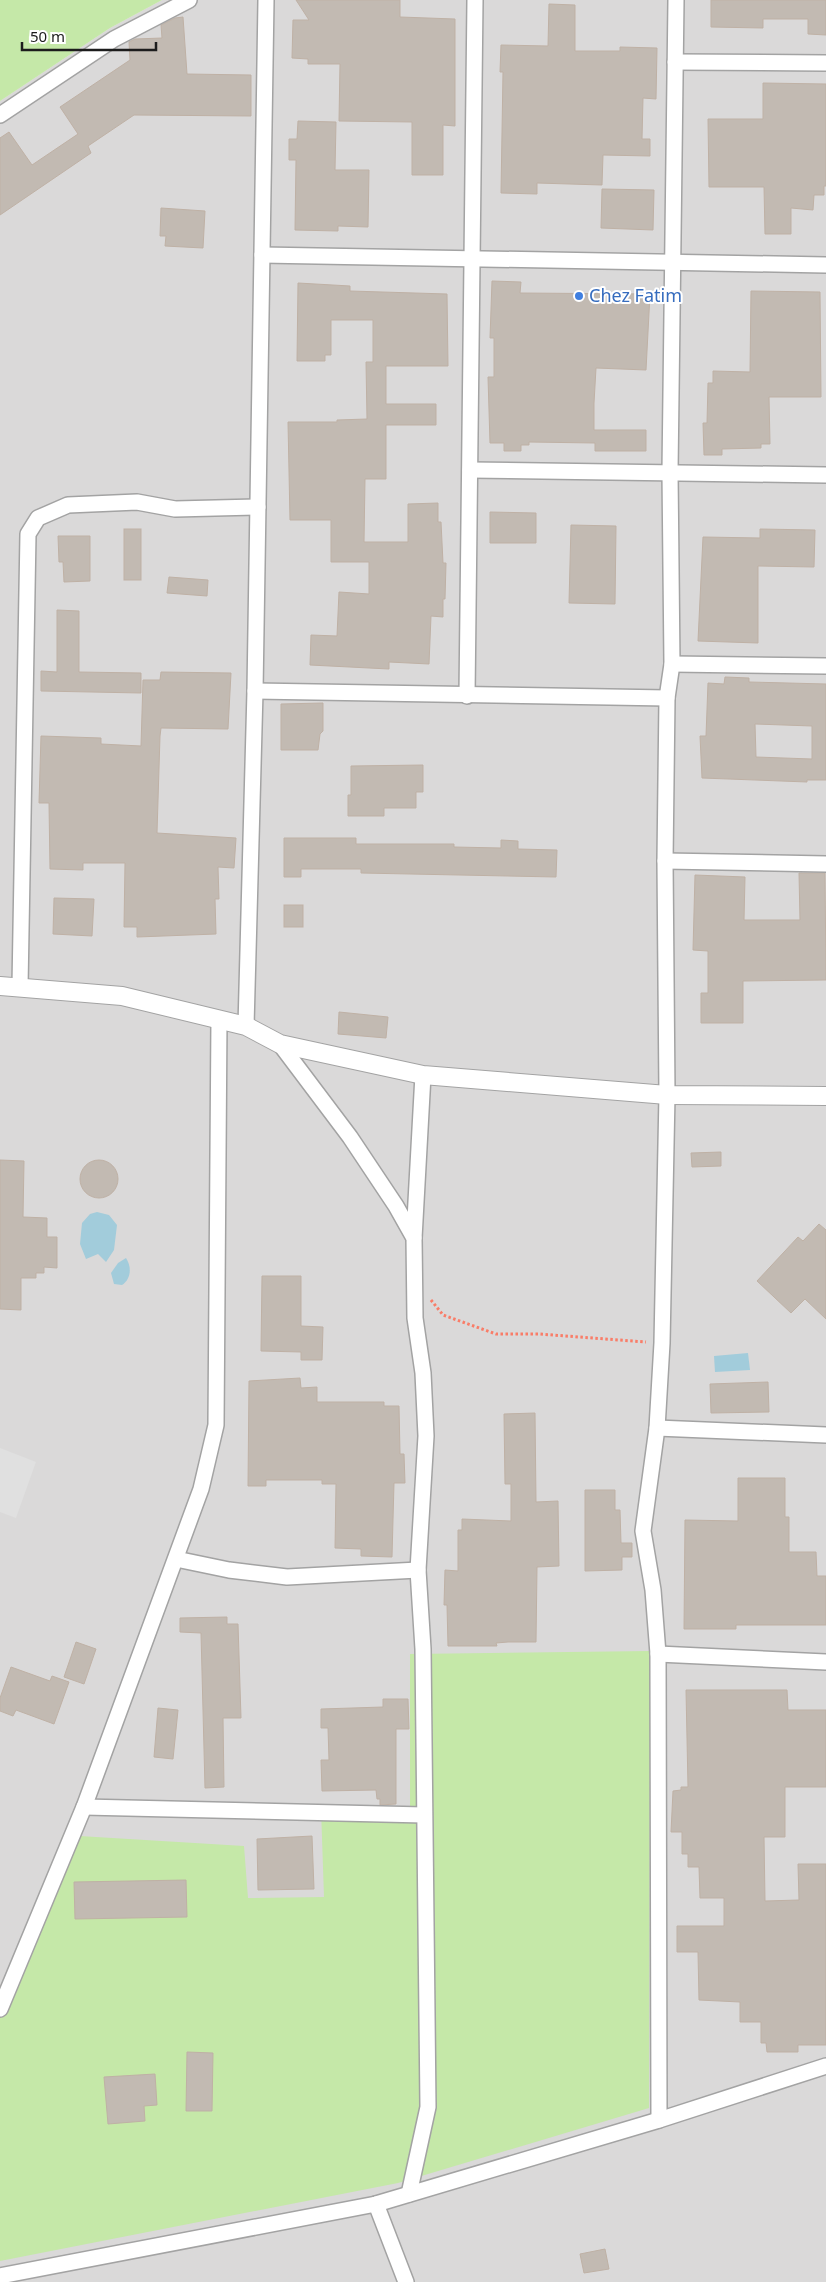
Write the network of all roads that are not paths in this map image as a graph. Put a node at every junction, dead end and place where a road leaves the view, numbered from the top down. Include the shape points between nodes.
1 (189, 0) edge
2 (266, 0) edge
3 (476, 0) edge
4 (676, 0) edge
5 (675, 62) junction
6 (826, 64) edge
7 (0, 115) edge
8 (262, 255) junction
9 (472, 261) junction
10 (672, 262) junction
11 (826, 265) edge
12 (470, 470) junction
13 (670, 472) junction
14 (826, 475) edge
15 (258, 507) junction
16 (672, 664) junction
17 (826, 666) edge
18 (255, 690) junction
19 (467, 696) junction
20 (667, 698) junction
21 (665, 861) junction
22 (826, 864) edge
23 (0, 986) edge
24 (20, 986) junction
25 (219, 1019) junction
26 (246, 1026) junction
27 (280, 1044) junction
28 (423, 1075) junction
29 (668, 1095) junction
30 (826, 1096) edge
31 (414, 1238) junction
32 (657, 1428) junction
33 (826, 1435) edge
34 (176, 1559) junction
35 (418, 1570) junction
36 (658, 1654) junction
37 (826, 1662) edge
38 (84, 1807) junction
39 (424, 1815) junction
40 (0, 2009) edge
41 (826, 2066) edge
42 (659, 2120) junction
43 (409, 2194) junction
44 (376, 2204) junction
45 (0, 2276) edge
46 (406, 2282) edge

1 - 7 street via 114,39
2 - 8 street
3 - 9 street
4 - 5 street
5 - 6 street
5 - 10 street
8 - 9 street
8 - 15 street
9 - 10 street
9 - 12 street
10 - 11 street
10 - 13 street
12 - 13 street
12 - 19 street
13 - 14 street
13 - 16 street
15 - 18 street
15 - 24 street via 176,509 138,502 68,505 47,512 28,534
16 - 17 street
16 - 20 street
18 - 19 street
18 - 26 street
19 - 20 street
20 - 21 street
21 - 22 street
21 - 29 street
23 - 24 street
24 - 25 street via 122,996
25 - 26 street
25 - 34 street via 216,1425 201,1489
26 - 27 street
27 - 28 street
27 - 31 street via 350,1137
28 - 29 street
28 - 31 street
29 - 30 street
29 - 32 street
31 - 35 street via 416,1318 426,1436
32 - 33 street
32 - 36 street via 649,1471 644,1531
34 - 35 street via 287,1577
34 - 38 street
35 - 39 street via 423,1649
36 - 37 street
36 - 42 street
38 - 39 street
38 - 40 street
39 - 43 street via 428,2107
41 - 42 street
42 - 43 street
43 - 44 street
44 - 45 street
44 - 46 street

